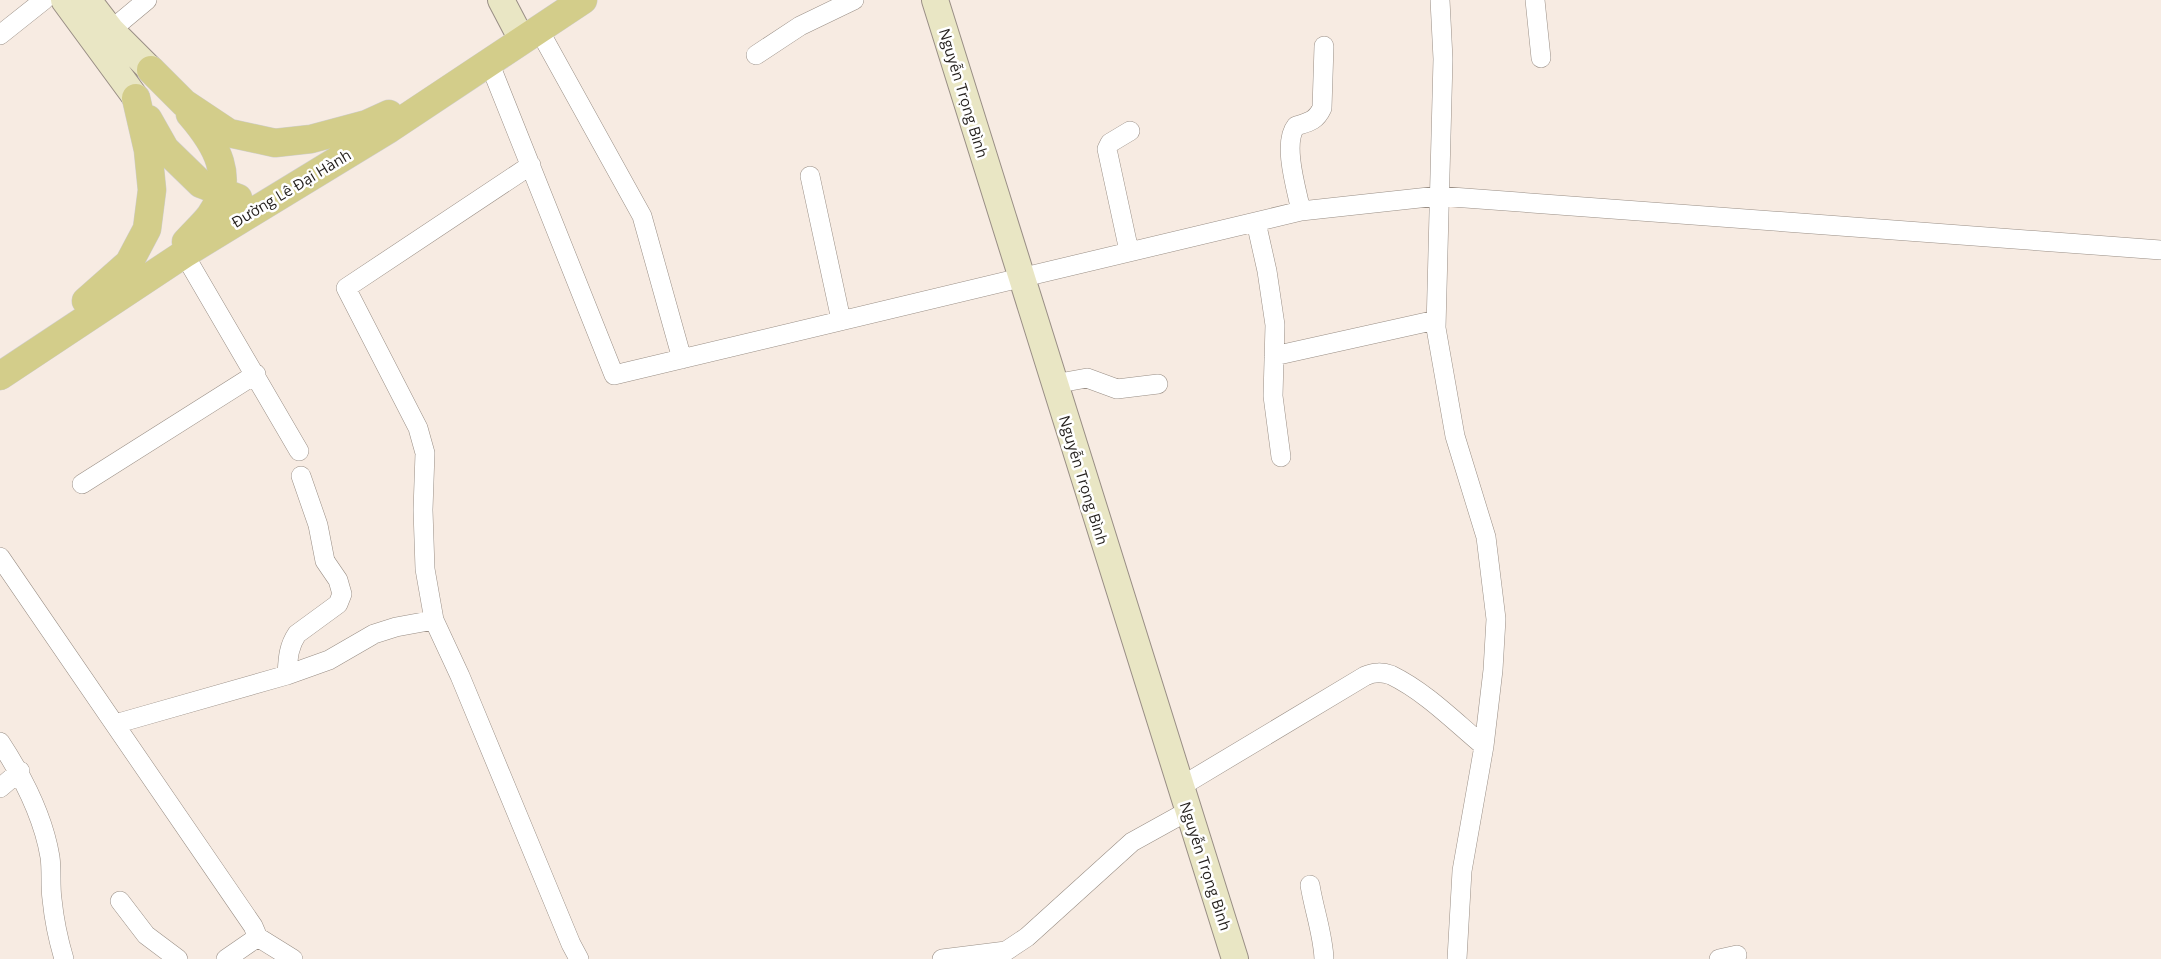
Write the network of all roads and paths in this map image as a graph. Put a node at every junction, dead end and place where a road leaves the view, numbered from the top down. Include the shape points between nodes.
1 (44, 0) edge
2 (64, 0) edge
3 (88, 0) edge
4 (146, 0) edge
5 (501, 0) edge
6 (584, 0) edge
7 (854, 0) edge
8 (935, 0) edge
9 (1440, 0) edge
10 (1535, 0) edge
11 (111, 30) junction
12 (531, 35) junction
13 (0, 36) edge
14 (1324, 46) dead end
15 (756, 55) dead end
16 (1541, 58) dead end
17 (490, 62) junction
18 (151, 70) junction
19 (459, 83) junction
20 (136, 98) junction
21 (1130, 131) dead end
22 (531, 165) junction
23 (313, 174) junction
24 (810, 176) dead end
25 (222, 192) junction
26 (1438, 196) junction
27 (1301, 211) junction
28 (1256, 222) junction
29 (2161, 250) edge
30 (1129, 251) junction
31 (184, 254) junction
32 (1020, 277) junction
33 (134, 287) junction
34 (841, 320) junction
35 (1436, 320) junction
36 (1274, 356) junction
37 (682, 359) junction
38 (0, 374) edge
39 (256, 374) junction
40 (1054, 384) junction
41 (1158, 384) dead end
42 (299, 451) dead end
43 (1281, 457) dead end
44 (301, 476) dead end
45 (82, 484) dead end
46 (0, 557) edge
47 (434, 620) junction
48 (287, 675) junction
49 (116, 724) junction
50 (0, 742) edge
51 (1484, 746) junction
52 (20, 771) junction
53 (0, 788) edge
54 (1184, 799) junction
55 (1310, 885) dead end
56 (120, 901) dead end
57 (256, 936) junction
58 (64, 959) edge
59 (178, 959) edge
60 (226, 959) edge
61 (294, 959) edge
62 (579, 959) edge
63 (942, 959) edge
64 (1235, 959) edge
65 (1324, 959) edge
66 (1456, 959) edge

1 - 13 street
2 - 20 street
3 - 11 street
4 - 11 street
5 - 12 street
6 - 12 main road, Đường Lê Đại Hành
7 - 15 street via 800,26
8 - 32 street, Nguyễn Trọng Bình
9 - 26 street via 1443,59
10 - 16 street
11 - 18 street
12 - 17 main road, Đường Lê Đại Hành
12 - 37 street via 642,216
14 - 27 street via 1322,108 1318,117 1296,126 1290,136
17 - 19 main road, Đường Lê Đại Hành
17 - 22 street
18 - 19 main road via 184,103 229,133 275,142 311,139 367,124
18 - 25 main road via 205,132 224,169
19 - 23 main road, Đường Lê Đại Hành
20 - 25 main road via 165,149 201,184
20 - 38 main road via 148,150 152,190 147,228 129,263
21 - 30 street via 1110,143 1107,149
22 - 37 street via 614,375
22 - 47 street via 346,288 423,441 425,569
23 - 25 main road via 263,196 236,198
23 - 31 main road, Đường Lê Đại Hành
24 - 34 street
25 - 33 main road via 211,215 187,242
26 - 27 street
26 - 29 street
26 - 35 street
27 - 28 street
28 - 30 street
28 - 36 street via 1272,301
30 - 32 street
31 - 33 main road, Đường Lê Đại Hành
31 - 39 street
32 - 34 street
32 - 40 street, Nguyễn Trọng Bình
33 - 38 main road, Đường Lê Đại Hành
34 - 37 street
35 - 36 street
35 - 51 street via 1455,436 1486,537 1496,619
36 - 43 street via 1273,396
39 - 42 street
39 - 45 street
40 - 41 street via 1087,378 1117,389
40 - 54 street, Nguyễn Trọng Bình
44 - 48 street via 318,525 325,561 338,580 342,594 338,604 293,639
46 - 49 street
47 - 48 street via 374,634 328,660
47 - 62 street
48 - 49 street
49 - 57 street via 253,926
50 - 52 street
51 - 54 street via 1423,696 1391,676 1374,673
51 - 66 street via 1462,872
52 - 53 street
52 - 58 street via 35,805 50,858 52,899
54 - 63 street via 1012,948 991,954
54 - 64 street, Nguyễn Trọng Bình
55 - 65 street via 1324,943
56 - 59 street via 146,934
57 - 60 street via 248,946
57 - 61 street

